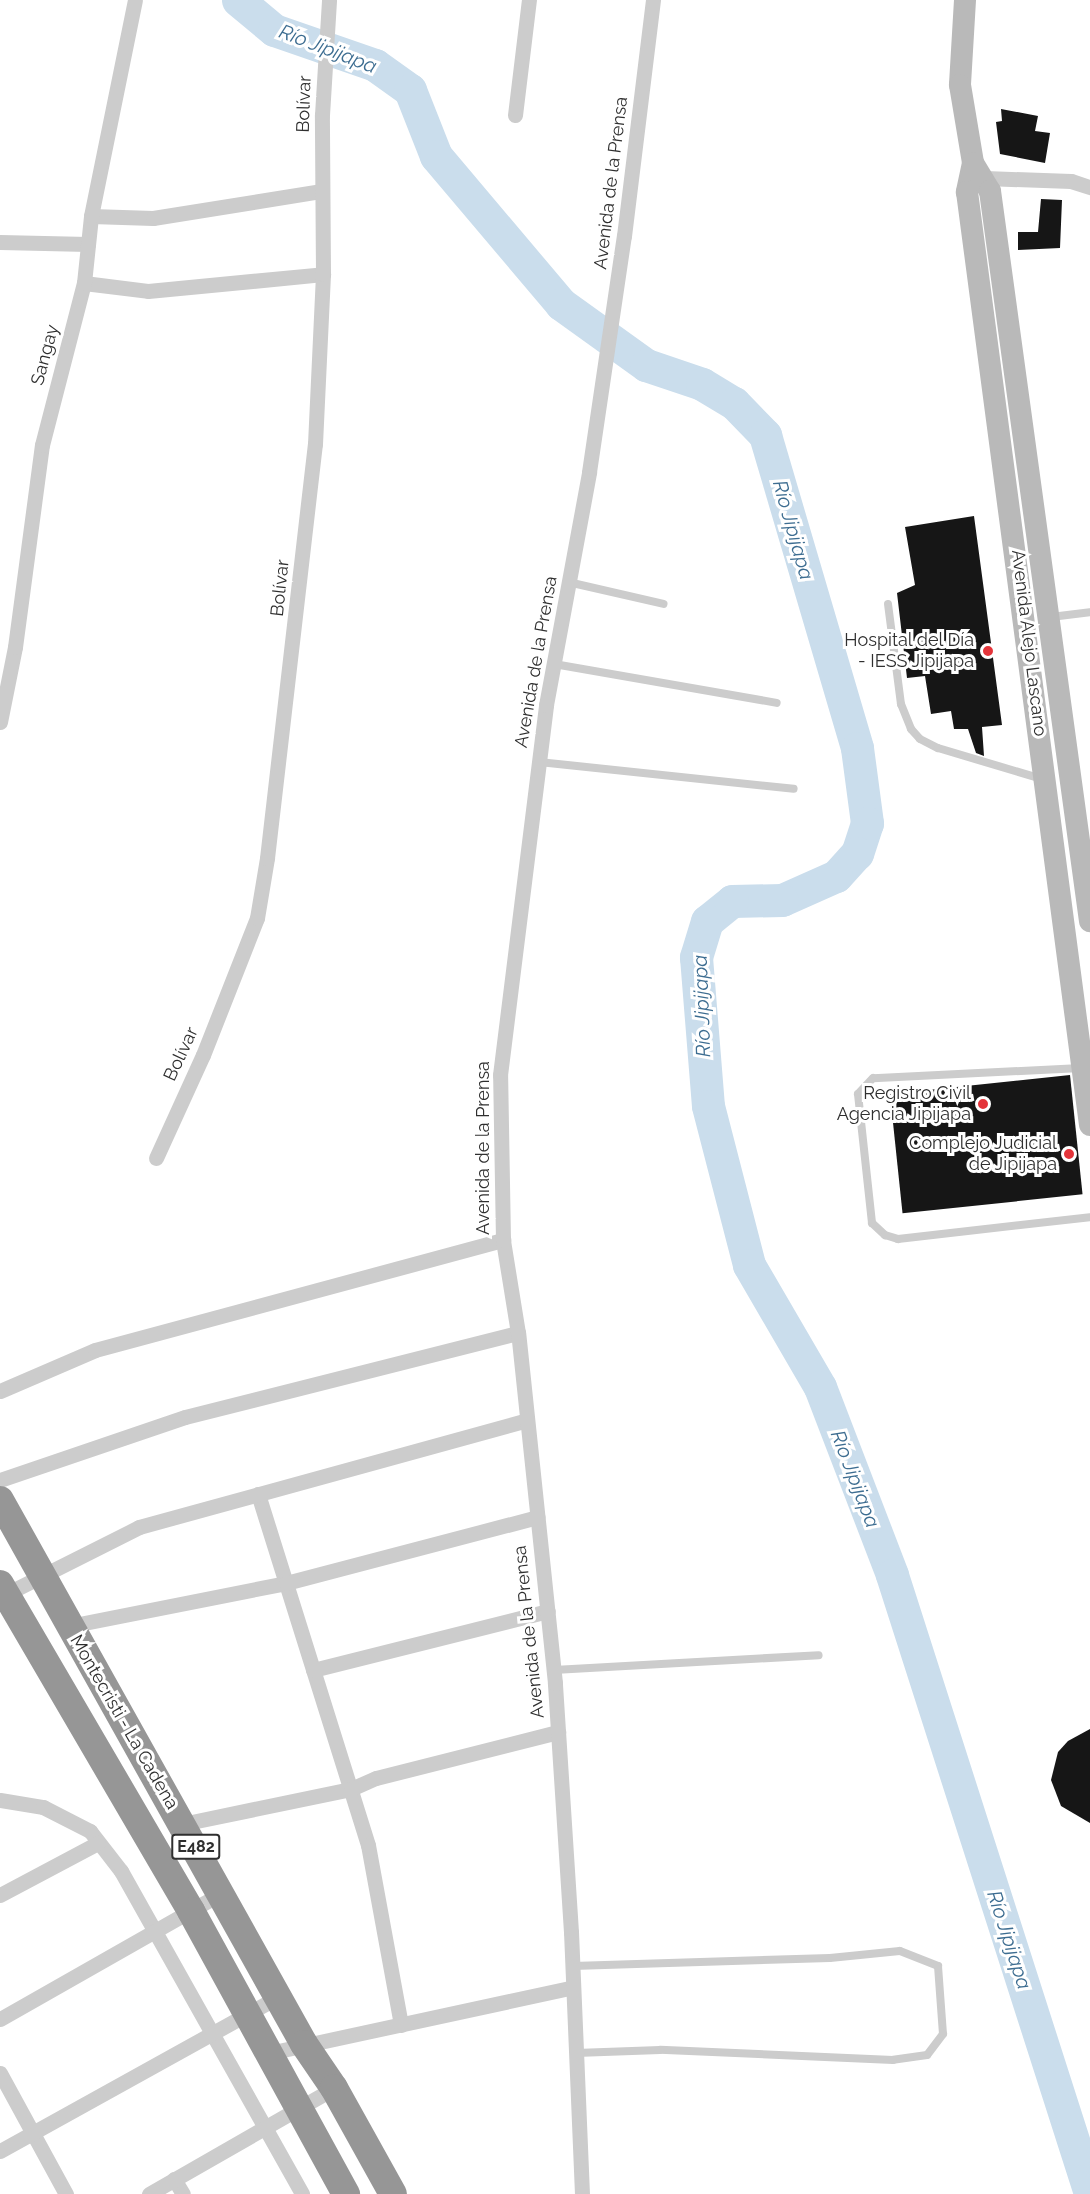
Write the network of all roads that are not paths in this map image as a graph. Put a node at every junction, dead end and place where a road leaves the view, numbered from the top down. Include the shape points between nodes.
1 (135, 0) edge
2 (329, 0) edge
3 (529, 0) edge
4 (654, 0) edge
5 (964, 0) edge
6 (515, 115) dead end
7 (979, 171) junction
8 (1090, 187) edge
9 (322, 191) junction
10 (91, 216) junction
11 (0, 242) edge
12 (88, 244) junction
13 (323, 274) junction
14 (84, 283) junction
15 (568, 582) junction
16 (664, 604) dead end
17 (888, 604) dead end
18 (1090, 612) edge
19 (1049, 617) junction
20 (554, 664) junction
21 (777, 703) dead end
22 (0, 722) edge
23 (538, 762) junction
24 (1046, 780) junction
25 (794, 789) dead end
26 (1090, 921) edge
27 (1083, 1068) junction
28 (1090, 1125) edge
29 (156, 1158) dead end
30 (1090, 1217) edge
31 (503, 1240) junction
32 (518, 1333) junction
33 (0, 1392) edge
34 (527, 1420) junction
35 (0, 1480) edge
36 (258, 1494) junction
37 (0, 1500) edge
38 (537, 1517) junction
39 (40, 1574) junction
40 (286, 1583) junction
41 (3, 1589) edge
42 (548, 1611) junction
43 (69, 1626) junction
44 (819, 1655) dead end
45 (313, 1670) junction
46 (554, 1670) junction
47 (558, 1732) junction
48 (351, 1789) junction
49 (0, 1800) edge
50 (182, 1824) junction
51 (98, 1843) junction
52 (222, 1893) junction
53 (0, 1895) edge
54 (191, 1911) junction
55 (154, 1932) junction
56 (573, 1966) junction
57 (573, 1987) junction
58 (278, 1997) junction
59 (249, 2016) junction
60 (0, 2019) edge
61 (401, 2025) junction
62 (214, 2035) junction
63 (304, 2044) junction
64 (268, 2053) junction
65 (576, 2053) junction
66 (0, 2073) edge
67 (334, 2088) junction
68 (298, 2107) junction
69 (263, 2127) junction
70 (33, 2133) junction
71 (0, 2151) edge
72 (174, 2179) junction
73 (66, 2194) edge
74 (149, 2194) edge
75 (183, 2194) edge
76 (302, 2194) edge
77 (346, 2194) edge
78 (393, 2194) edge
79 (582, 2194) edge

1 - 10 street, Sangay
2 - 9 street, Bolívar
3 - 6 street
4 - 15 street, Avenida de la Prensa via 611,324
5 - 7 main road, Avenida Alejo Lascano via 960,85
7 - 8 street via 1071,181
7 - 19 main road, Avenida Alejo Lascano via 1019,389
7 - 24 main road, Avenida Alejo Lascano via 967,192
9 - 10 street via 153,218
9 - 13 street, Bolívar
10 - 12 street, Sangay
11 - 12 street
12 - 14 street, Sangay
13 - 14 street via 148,291
13 - 29 street, Bolívar via 314,456 257,918 203,1055
14 - 22 street, Sangay via 42,445 15,647
15 - 16 lane
15 - 20 street, Avenida de la Prensa
17 - 24 lane via 901,704 911,729 920,739
18 - 19 lane
19 - 26 main road, Avenida Alejo Lascano
20 - 21 lane
20 - 23 street, Avenida de la Prensa
23 - 25 lane
23 - 31 street, Avenida de la Prensa via 500,1076
24 - 27 main road, Avenida Alejo Lascano
27 - 28 main road, Avenida Alejo Lascano
27 - 30 lane via 873,1078 858,1094 872,1223 885,1235 898,1239
31 - 32 street, Avenida de la Prensa
31 - 33 street via 95,1350
32 - 34 street, Avenida de la Prensa
32 - 35 street via 185,1417
34 - 36 street
34 - 38 street, Avenida de la Prensa
36 - 39 street via 139,1527
36 - 40 street
37 - 39 highway, Montecristi - La Cadena / E482
38 - 40 street
38 - 42 street, Avenida de la Prensa
39 - 41 street
39 - 43 highway, Montecristi - La Cadena / E482
40 - 43 street
40 - 45 street
41 - 54 highway, Montecristi - La Cadena / E482
42 - 45 street
42 - 46 street, Avenida de la Prensa
43 - 50 highway, Montecristi - La Cadena / E482
44 - 46 lane
45 - 48 street
46 - 47 street, Avenida de la Prensa
47 - 48 street via 376,1778
47 - 56 street, Avenida de la Prensa
48 - 50 street
48 - 61 street via 368,1845
49 - 51 street via 43,1807 90,1831
50 - 52 highway, Montecristi - La Cadena / E482
51 - 53 street
51 - 55 street via 121,1871
52 - 54 street
52 - 58 highway, Montecristi - La Cadena / E482
54 - 55 street
54 - 59 highway, Montecristi - La Cadena / E482
55 - 60 street
55 - 62 street
56 - 57 street, Avenida de la Prensa
56 - 65 lane via 830,1958 900,1951 938,1966 943,2034 927,2055 892,2060 660,2050
57 - 61 street
57 - 65 street, Avenida de la Prensa
58 - 59 street
58 - 63 highway, Montecristi - La Cadena / E482
59 - 62 street
59 - 64 highway, Montecristi - La Cadena / E482
61 - 63 street
62 - 69 street
62 - 70 street
63 - 64 street
63 - 67 highway, Montecristi - La Cadena / E482
64 - 68 highway, Montecristi - La Cadena / E482
65 - 79 street, Avenida de la Prensa
66 - 70 street
67 - 68 street
67 - 78 highway, Montecristi - La Cadena / E482
68 - 69 street
68 - 77 highway, Montecristi - La Cadena / E482
69 - 72 street
69 - 76 street
70 - 71 street
70 - 73 street
72 - 74 street
72 - 75 street

